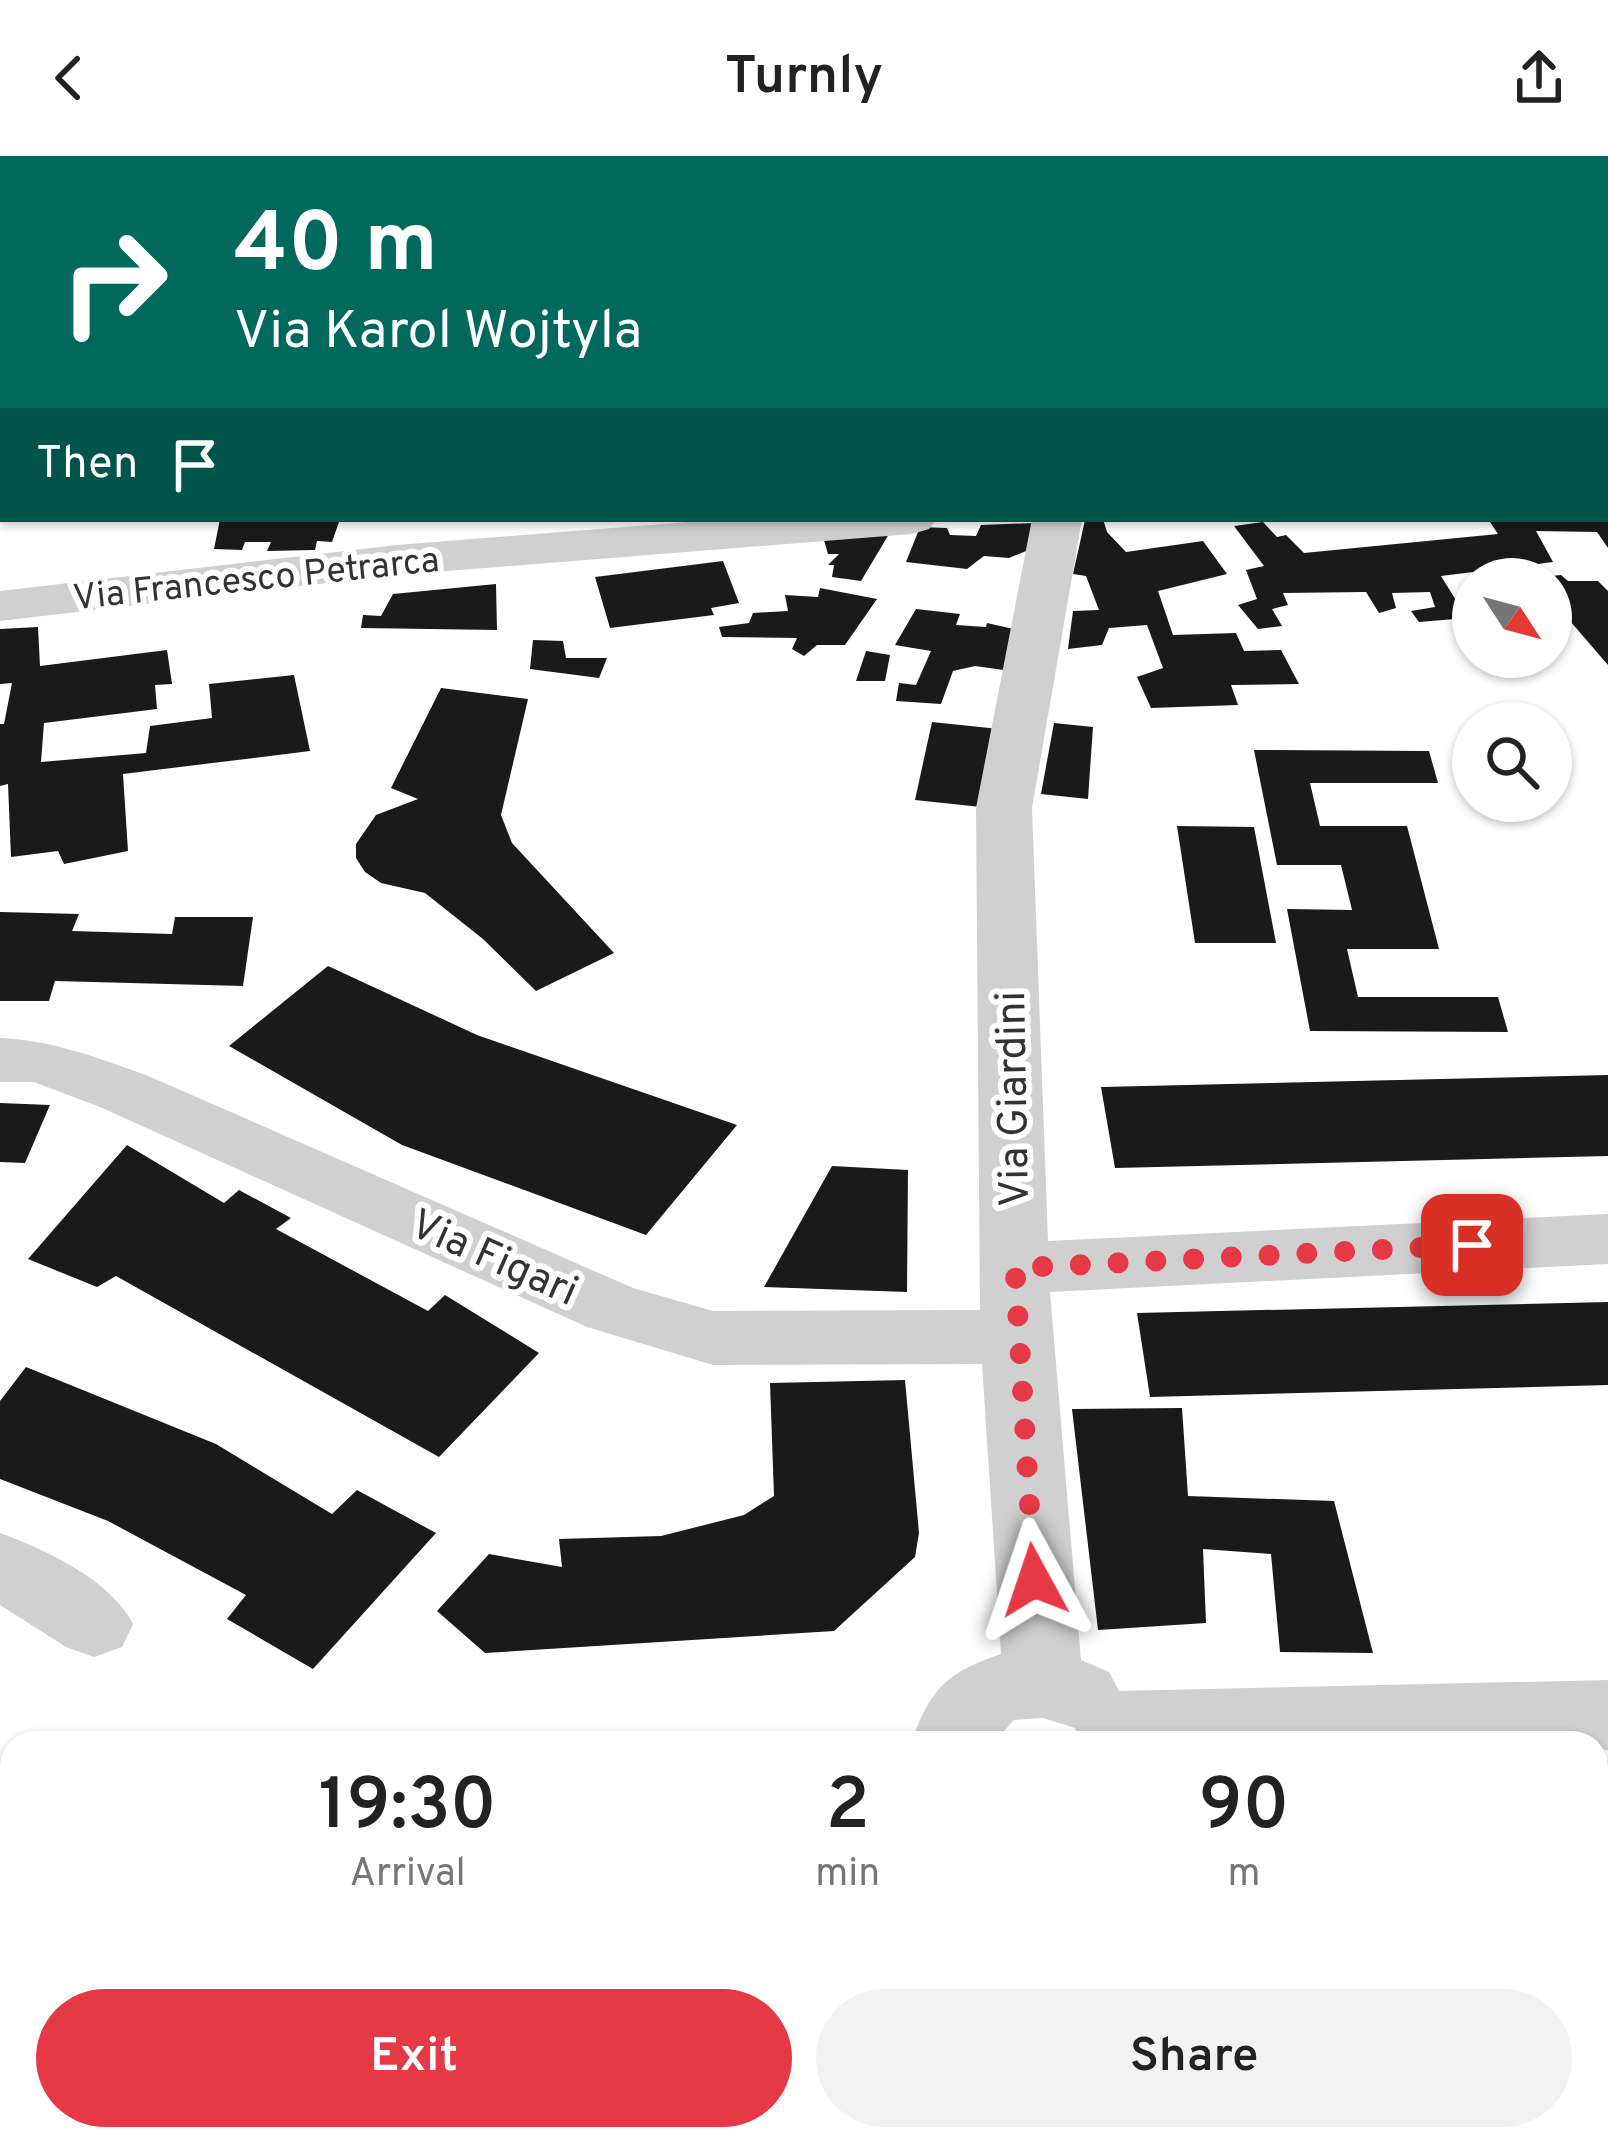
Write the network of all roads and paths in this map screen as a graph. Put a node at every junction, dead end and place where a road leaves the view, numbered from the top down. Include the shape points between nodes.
1 (837, 522) edge
2 (1056, 522) edge
3 (511, 535) edge
4 (0, 606) edge
5 (0, 1060) edge
6 (1608, 1239) edge
7 (1015, 1268) junction
8 (1016, 1337) junction
9 (0, 1565) edge
10 (94, 1624) dead end
11 (1043, 1683) junction
12 (1608, 1715) edge
13 (958, 1731) edge
14 (1115, 1731) edge
15 (1216, 1731) edge

1 - 3 street, Via Francesco Petrarca
2 - 7 street, Via Giardini via 1004,808
3 - 4 street, Via Francesco Petrarca
5 - 8 street, Via Figari via 40,1061 123,1091 612,1308 713,1338
6 - 7 street
7 - 8 street, Via Giardini
8 - 11 street, Via Giardini
9 - 10 street
11 - 13 street via 988,1693
11 - 14 street via 1095,1705
12 - 15 street

